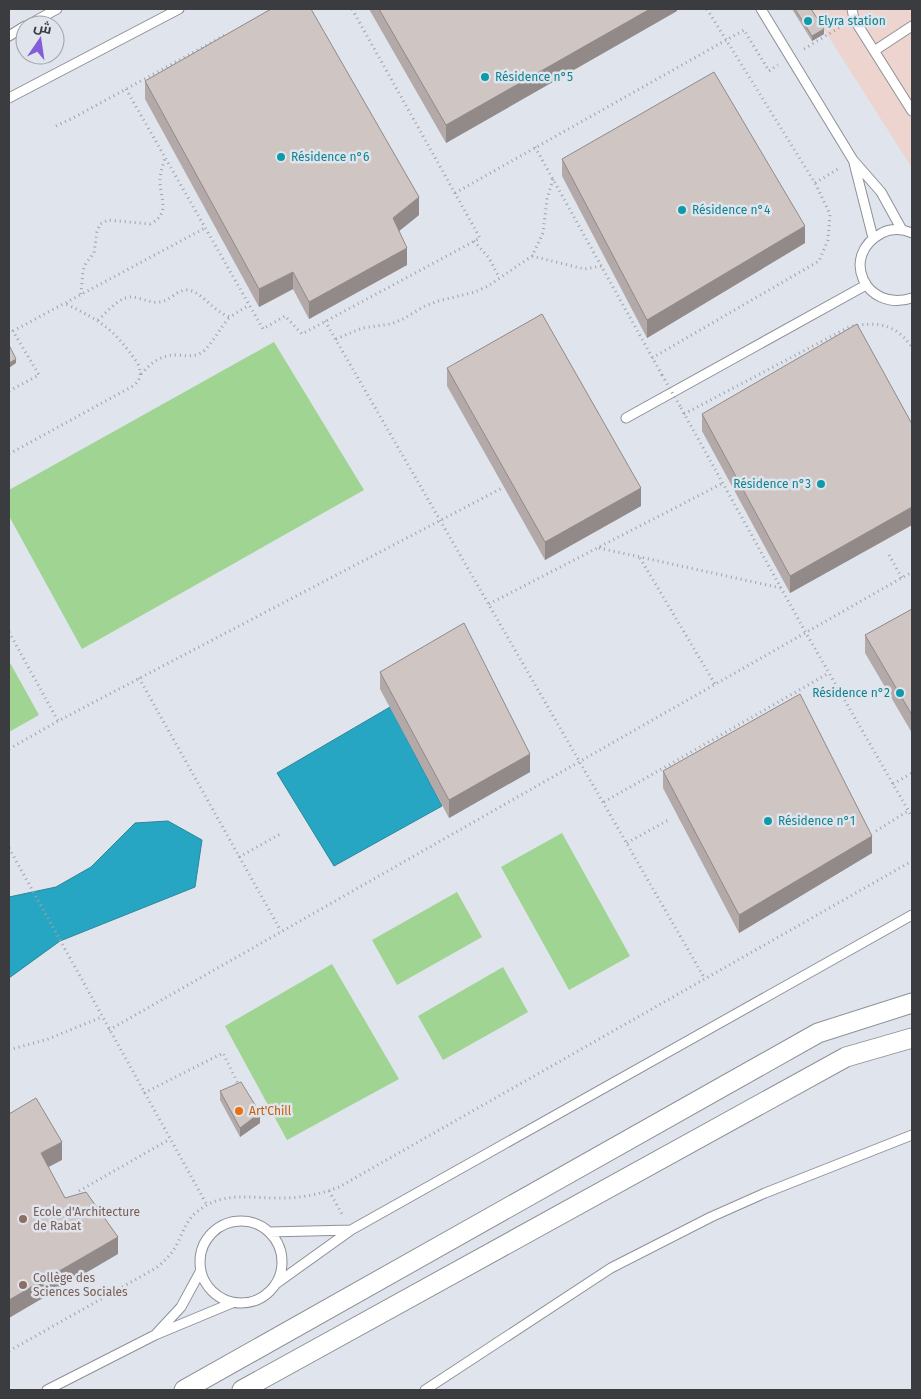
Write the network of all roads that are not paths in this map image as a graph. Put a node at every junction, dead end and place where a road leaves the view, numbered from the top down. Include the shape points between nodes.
1 (179, 9) edge
2 (761, 9) edge
3 (852, 9) edge
4 (912, 26) edge
5 (874, 50) junction
6 (908, 96) edge
7 (9, 98) edge
8 (912, 112) edge
9 (853, 160) junction
10 (909, 231) edge
11 (873, 238) junction
12 (866, 284) junction
13 (912, 298) edge
14 (626, 418) dead end
15 (912, 914) edge
16 (912, 1003) edge
17 (912, 1038) edge
18 (912, 1135) edge
19 (351, 1230) junction
20 (270, 1232) junction
21 (200, 1272) junction
22 (277, 1283) junction
23 (232, 1303) junction
24 (155, 1335) junction
25 (47, 1390) edge
26 (184, 1390) edge
27 (242, 1390) edge
28 (425, 1390) edge

1 - 7 lane
2 - 9 lane
3 - 5 lane via 854,19
4 - 5 lane
5 - 6 lane
6 - 8 lane
9 - 10 lane
9 - 11 lane
10 - 11 lane via 887,230
11 - 12 lane via 860,260
12 - 13 lane via 886,300
12 - 14 lane
15 - 19 lane
16 - 26 street via 818,1033
17 - 27 street via 846,1057
18 - 28 lane via 765,1193 619,1264
19 - 20 lane
19 - 22 lane
20 - 21 lane via 259,1224 246,1221 232,1221 220,1226 209,1234 202,1246
20 - 22 lane via 282,1256 282,1270
21 - 23 lane via 206,1286 218,1297
21 - 24 lane via 181,1307
22 - 23 lane via 257,1300
23 - 24 lane
24 - 25 lane

